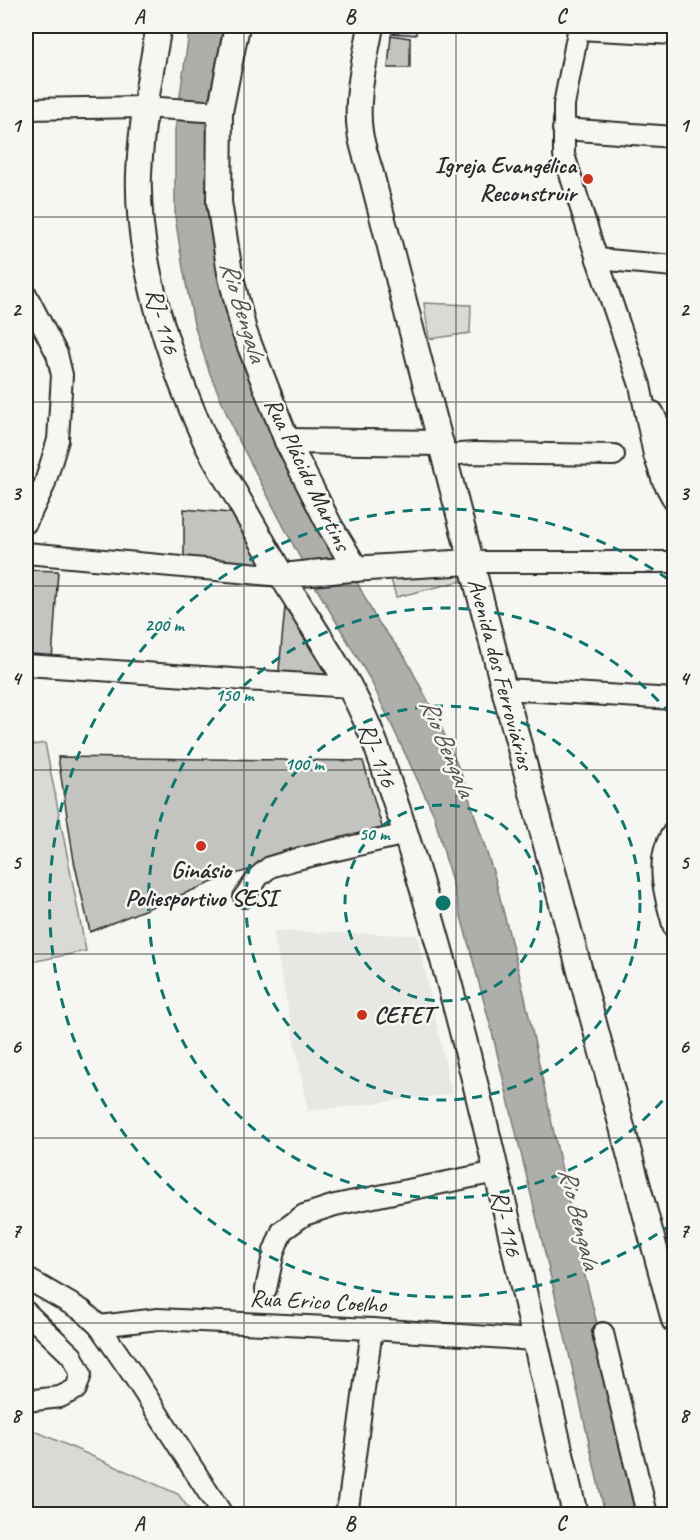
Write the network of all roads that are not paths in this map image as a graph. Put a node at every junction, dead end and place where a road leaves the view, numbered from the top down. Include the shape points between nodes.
1 (159, 26) edge
2 (237, 26) edge
3 (370, 26) edge
4 (578, 27) edge
5 (675, 34) edge
6 (151, 107) junction
7 (26, 109) edge
8 (218, 112) junction
9 (563, 129) junction
10 (675, 138) edge
11 (597, 259) junction
12 (675, 266) edge
13 (26, 294) edge
14 (640, 385) junction
15 (286, 441) junction
16 (442, 449) junction
17 (614, 455) dead end
18 (675, 456) edge
19 (35, 489) edge
20 (675, 501) edge
21 (26, 523) edge
22 (26, 553) edge
23 (471, 562) junction
24 (675, 562) edge
25 (354, 569) junction
26 (289, 576) junction
27 (26, 665) edge
28 (350, 687) junction
29 (504, 689) junction
30 (675, 699) edge
31 (406, 834) junction
32 (672, 838) edge
33 (669, 894) edge
34 (244, 897) dead end
35 (675, 928) edge
36 (496, 1172) junction
37 (26, 1278) edge
38 (266, 1289) dead end
39 (26, 1312) edge
40 (675, 1320) edge
41 (99, 1326) junction
42 (372, 1329) junction
43 (603, 1333) dead end
44 (534, 1340) junction
45 (29, 1396) edge
46 (222, 1515) edge
47 (345, 1515) edge
48 (575, 1515) edge
49 (647, 1515) edge

1 - 6 main road, RJ- 116
2 - 8 main road, Rua Plácido Martins
3 - 16 main road, Avenida dos Ferroviários via 359,100 360,131
4 - 5 street
4 - 9 street via 566,85
6 - 7 street
6 - 8 street
6 - 26 main road, RJ- 116 via 139,177 142,236 160,316 207,444
8 - 15 main road, Rua Plácido Martins via 219,202 230,273 244,332
9 - 10 street
9 - 11 street via 568,173
11 - 12 street
11 - 14 street
13 - 19 street via 57,354 62,375 58,440
14 - 18 street
14 - 20 street via 654,455
15 - 16 main road
15 - 25 main road, Rua Plácido Martins
16 - 17 street
16 - 23 main road, Avenida dos Ferroviários
19 - 21 street
22 - 26 street, Rua Plácido Martins
23 - 24 street
23 - 25 main road, Rua Plácido Martins
23 - 29 main road, Avenida dos Ferroviários
25 - 26 main road, Rua Plácido Martins
26 - 28 main road, RJ- 116
27 - 28 street
28 - 31 main road, RJ- 116
29 - 30 street
29 - 40 main road, Avenida dos Ferroviários
31 - 34 street via 270,867
31 - 36 main road, RJ- 116
32 - 33 street via 663,862
33 - 35 street
36 - 38 street via 304,1215 282,1232
36 - 44 main road, RJ- 116
37 - 41 street via 83,1311
39 - 45 street via 72,1356 81,1374 76,1389 60,1397
41 - 42 street, Rua Erico Coelho via 158,1319
41 - 46 street
42 - 44 street, Rua Erico Coelho
42 - 47 street
43 - 49 street
44 - 48 main road, RJ- 116

